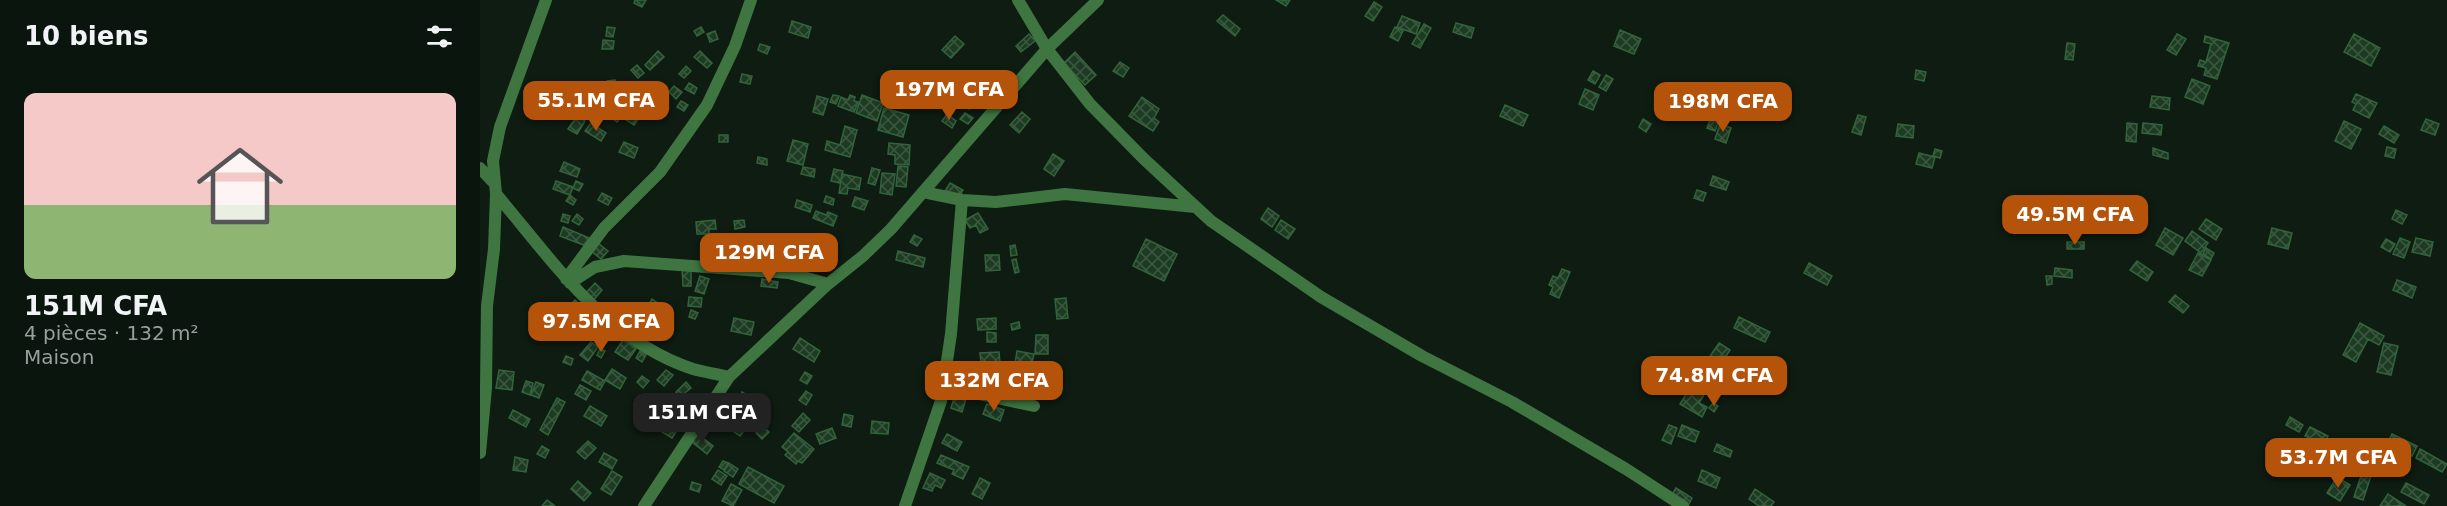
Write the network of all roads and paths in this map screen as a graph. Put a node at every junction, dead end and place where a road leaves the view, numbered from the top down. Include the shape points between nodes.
1 (546, 0) edge
2 (751, 0) edge
3 (1018, 0) edge
4 (1098, 0) edge
5 (1047, 49) junction
6 (480, 168) edge
7 (495, 189) junction
8 (923, 192) junction
9 (962, 200) junction
10 (1195, 207) junction
11 (568, 281) junction
12 (828, 284) junction
13 (729, 377) junction
14 (943, 386) junction
15 (1034, 406) dead end
16 (480, 453) edge
17 (644, 506) edge
18 (904, 506) edge
19 (1683, 506) edge

1 - 7 street via 500,128 493,161
2 - 11 street via 735,46 707,105 660,172 604,228
3 - 5 street
4 - 5 street
5 - 8 street
5 - 10 street via 1090,104
6 - 7 street
7 - 11 street
7 - 16 street
8 - 9 street
8 - 12 street via 863,256
9 - 10 street via 996,202 1065,194
9 - 14 street
10 - 19 street via 1320,297 1512,402
11 - 12 street via 595,267 624,261 789,273
11 - 13 street via 597,312 660,355 693,369
12 - 13 street
13 - 17 street
14 - 15 street
14 - 18 street

